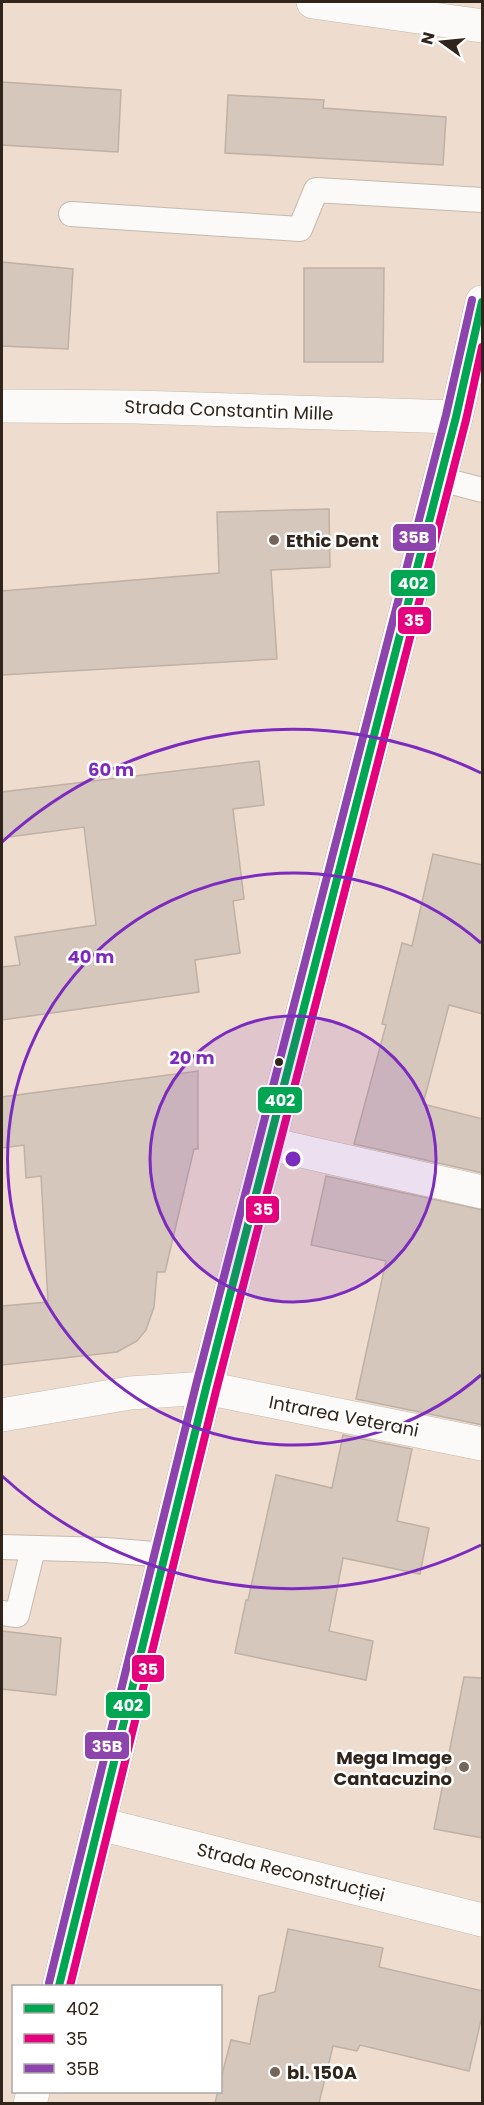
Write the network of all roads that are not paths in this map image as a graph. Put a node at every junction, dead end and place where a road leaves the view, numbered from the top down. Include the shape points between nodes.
1 (313, 2) edge
2 (483, 26) edge
3 (483, 200) edge
4 (71, 214) dead end
5 (483, 302) edge
6 (2, 406) edge
7 (456, 417) junction
8 (440, 479) junction
9 (483, 490) edge
10 (270, 1144) junction
11 (483, 1192) edge
12 (206, 1388) junction
13 (2, 1415) edge
14 (483, 1444) edge
15 (2, 1547) edge
16 (33, 1549) junction
17 (165, 1555) junction
18 (2, 1613) edge
19 (100, 1824) junction
20 (483, 1920) edge
21 (59, 1985) edge

1 - 2 main road
3 - 4 lane via 316,190 300,230
5 - 7 main road
6 - 7 main road, Strada Constantin Mille
7 - 8 main road
8 - 9 lane
8 - 10 main road
10 - 11 main road
10 - 12 main road
12 - 13 main road, Intrarea Veterani via 130,1393
12 - 14 main road, Intrarea Veterani
12 - 17 main road
15 - 16 lane
16 - 17 lane
16 - 18 lane via 17,1615
17 - 19 main road
19 - 20 main road, Strada Reconstrucției
19 - 21 main road

